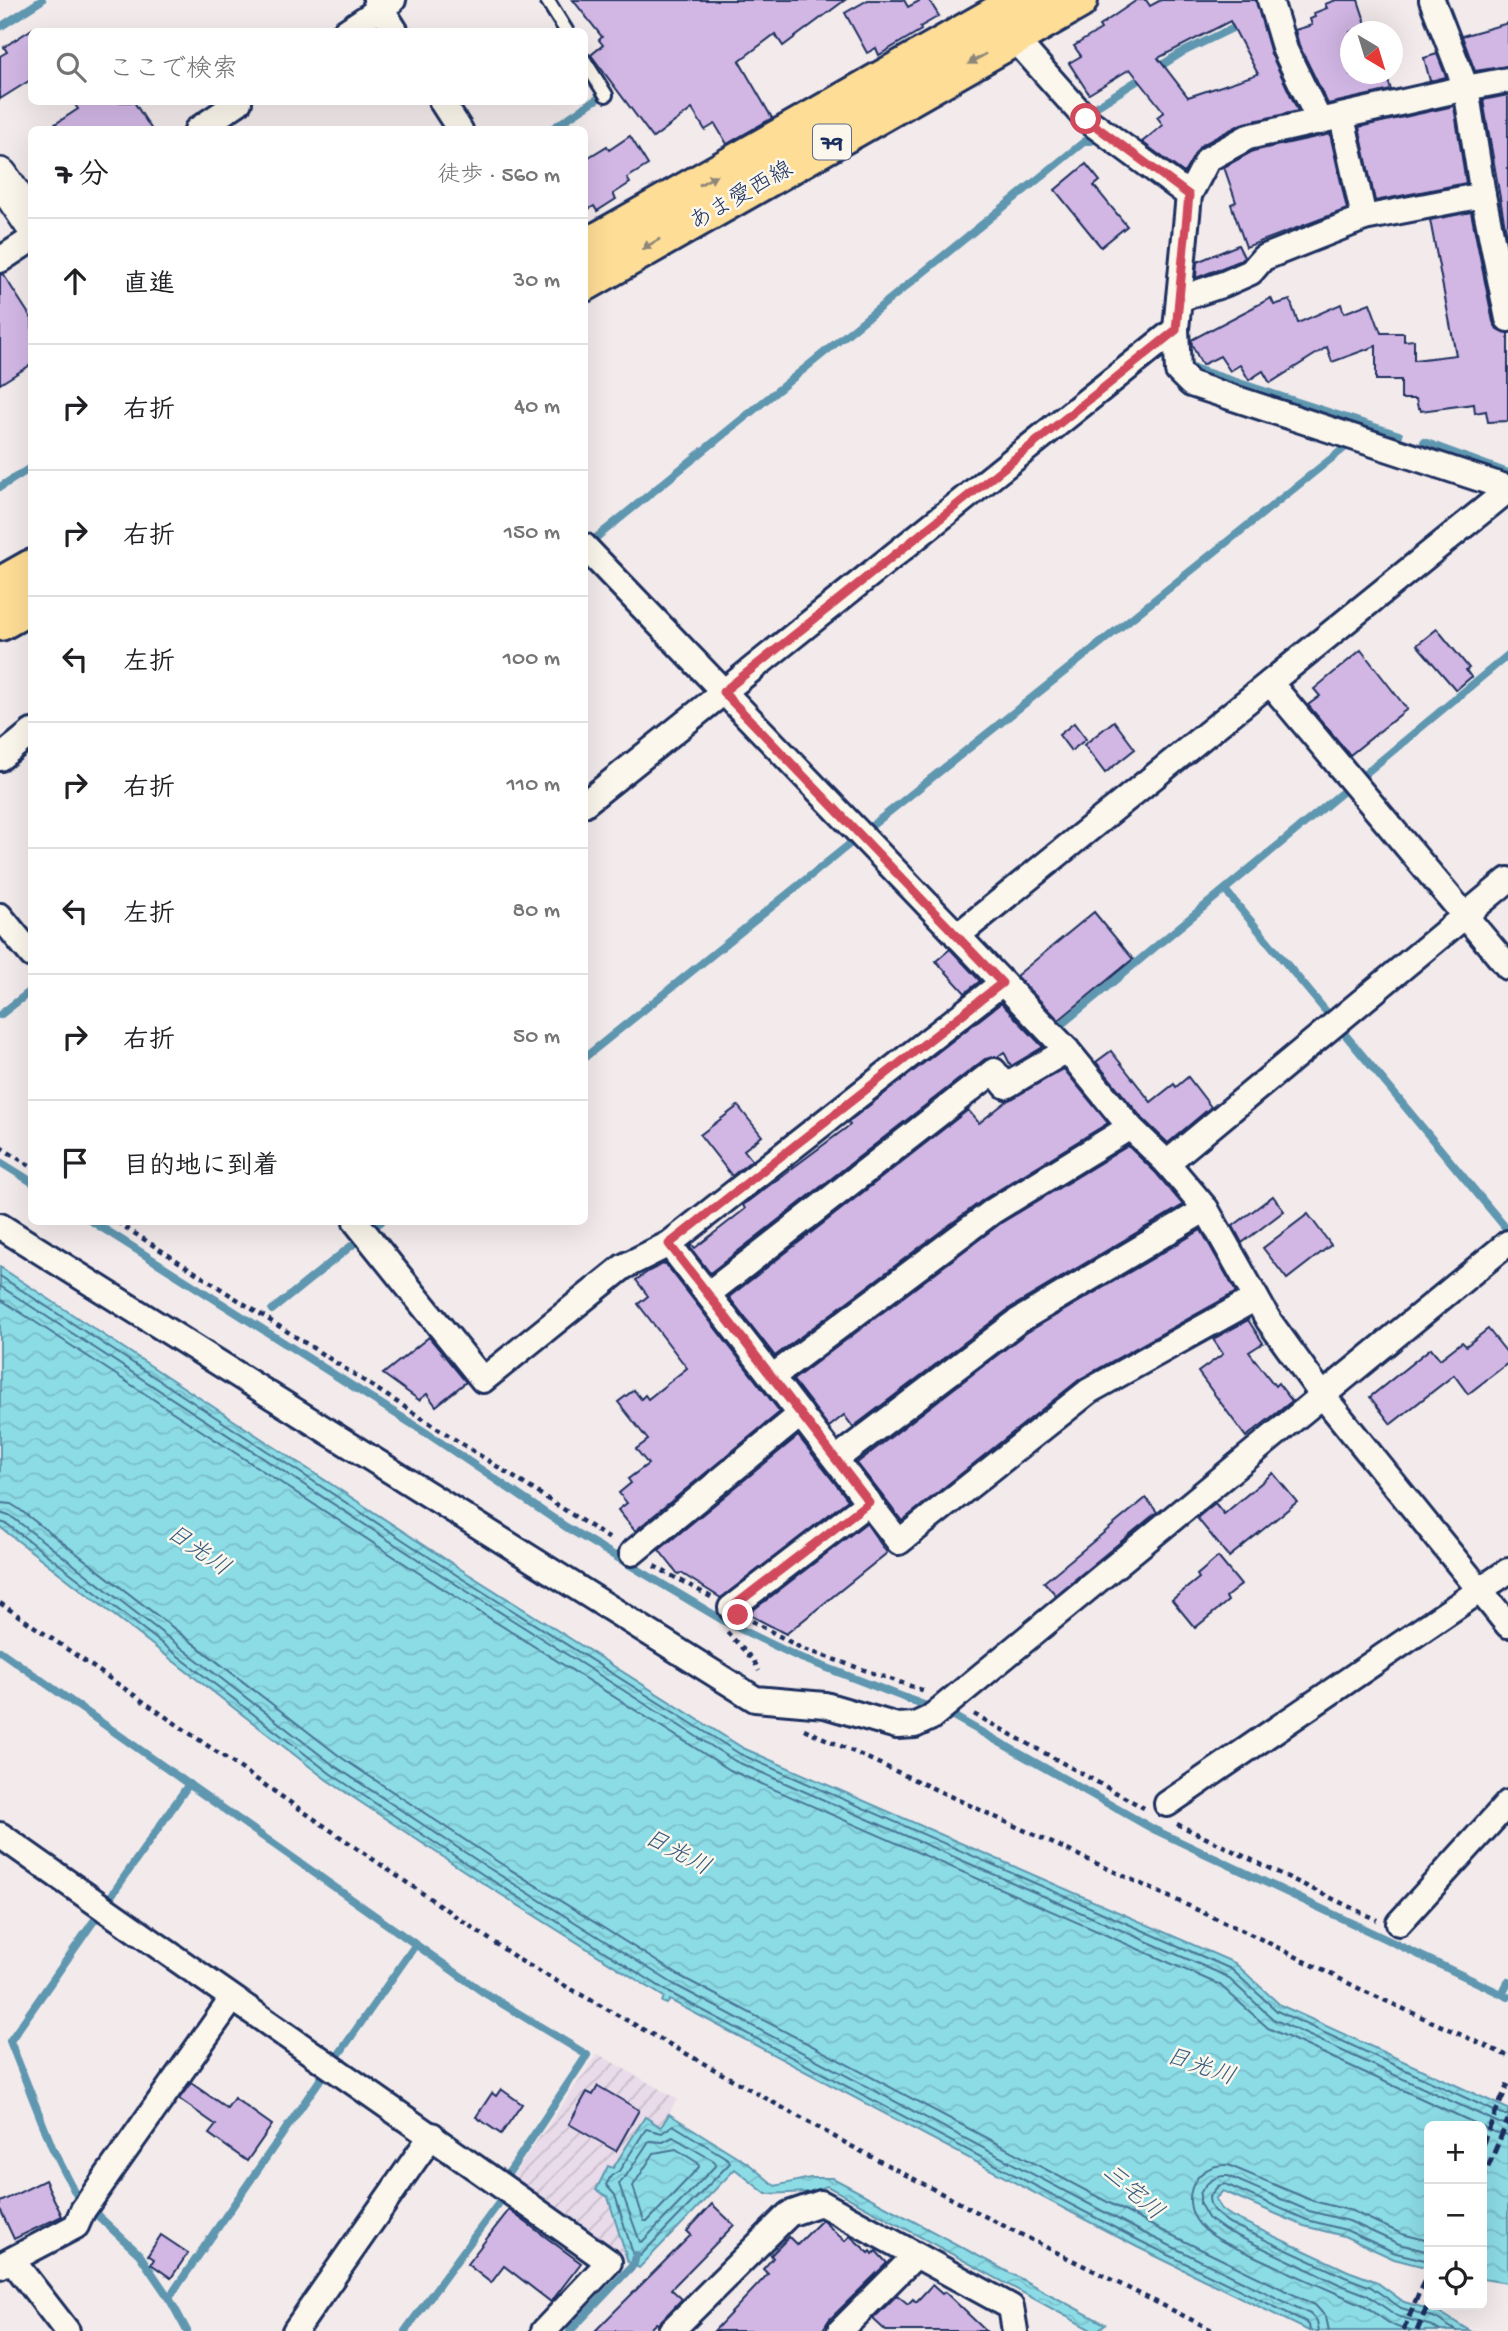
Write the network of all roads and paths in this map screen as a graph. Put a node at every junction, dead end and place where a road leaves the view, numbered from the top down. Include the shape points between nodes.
1 (547, 0) edge
2 (1078, 0) edge
3 (1270, 0) edge
4 (1432, 0) edge
5 (383, 3) edge
6 (1009, 13) edge
7 (350, 28) edge
8 (394, 28) edge
9 (564, 28) edge
10 (588, 66) edge
11 (1508, 80) edge
12 (1466, 88) junction
13 (606, 95) dead end
14 (234, 105) edge
15 (444, 105) edge
16 (1331, 120) junction
17 (203, 126) edge
18 (457, 126) edge
19 (0, 176) edge
20 (1189, 195) junction
21 (1492, 202) edge
22 (28, 217) edge
23 (1364, 218) junction
24 (28, 242) edge
25 (588, 248) edge
26 (0, 260) edge
27 (588, 279) edge
28 (1179, 299) junction
29 (1508, 319) edge
30 (1176, 330) junction
31 (1508, 489) edge
32 (588, 551) edge
33 (28, 571) edge
34 (0, 587) edge
35 (28, 605) edge
36 (0, 621) edge
37 (1270, 683) junction
38 (723, 692) junction
39 (28, 735) edge
40 (0, 758) edge
41 (588, 800) edge
42 (1508, 880) edge
43 (0, 916) edge
44 (1465, 917) junction
45 (957, 936) junction
46 (28, 950) edge
47 (1508, 967) edge
48 (1002, 983) junction
49 (1068, 1050) junction
50 (1130, 1126) junction
51 (0, 1147) edge
52 (1167, 1163) junction
53 (28, 1164) edge
54 (1206, 1209) junction
55 (122, 1225) edge
56 (358, 1225) edge
57 (0, 1226) edge
58 (1508, 1242) edge
59 (669, 1244) junction
60 (708, 1294) junction
61 (1256, 1298) junction
62 (772, 1377) junction
63 (1323, 1396) junction
64 (801, 1414) junction
65 (835, 1459) junction
66 (869, 1502) junction
67 (632, 1553) junction
68 (1508, 1571) edge
69 (1480, 1590) junction
70 (0, 1603) edge
71 (727, 1618) junction
72 (1508, 1625) edge
73 (762, 1700) junction
74 (950, 1701) junction
75 (1508, 1803) edge
76 (1162, 1812) junction
77 (0, 1835) edge
78 (1399, 1923) joint
79 (232, 1999) junction
80 (1508, 2056) edge
81 (432, 2135) junction
82 (915, 2256) junction
83 (6, 2263) edge
84 (66, 2331) edge
85 (295, 2331) edge
86 (544, 2331) edge
87 (671, 2331) edge
88 (840, 2331) edge
89 (1016, 2331) edge
90 (1214, 2331) edge

1 - 9 lane
2 - 6 main road, あま愛西線 / 79
3 - 16 street via 1285,50
4 - 12 street
5 - 7 street
5 - 8 street
6 - 20 street via 1086,119
25 -> 6 main road, あま愛西線 / 79
6 -> 27 main road, あま愛西線 / 79
10 - 13 lane
11 - 12 street
12 - 16 street
12 - 21 street
14 - 17 street
15 - 18 street
16 - 20 street via 1248,137 1209,159
16 - 23 street
19 - 22 street
20 - 28 street
21 - 23 street
21 - 29 street
23 - 28 street via 1263,258 1251,272 1224,284
24 - 26 street
28 - 30 street
30 - 31 street via 1178,371 1191,384
30 - 38 street
31 - 37 street
32 - 38 street
33 - 34 main road
35 - 36 main road
37 - 44 street
37 - 45 street
38 - 41 street
38 - 45 street
39 - 40 street
42 - 44 street
43 - 46 street
44 - 47 street
44 - 52 street
45 - 48 street
48 - 49 street
48 - 59 street
49 - 50 street
49 - 60 street via 1006,1086 994,1071
50 - 52 street
50 - 62 street via 993,1211
51 - 53 path
52 - 54 street
54 - 61 street
54 - 65 street via 1018,1321
55 - 67 path
56 - 59 street via 483,1380 623,1268
57 - 73 street
58 - 63 street
59 - 60 street
60 - 62 street
61 - 63 street
61 - 66 street via 1088,1391 899,1542
62 - 64 street
63 - 69 street
63 - 74 street
64 - 65 street
64 - 67 street
65 - 66 street
66 - 71 street
67 - 71 path
68 - 69 street
69 - 72 street
69 - 76 street
70 - 90 path via 521,1961 876,2159
71 - 73 path via 762,1678
71 - 74 path via 738,1615 802,1648
73 - 74 street via 825,1705 897,1727 930,1718
73 - 80 path via 775,1715
74 - 76 path
75 - 78 street
76 - 78 path via 1394,1928
77 - 79 street
79 - 81 street
79 - 83 street via 76,2226
81 - 85 street
81 - 86 street via 609,2262
82 - 87 street via 821,2203 789,2214
82 - 88 street
82 - 89 street via 1012,2307
83 - 84 street

